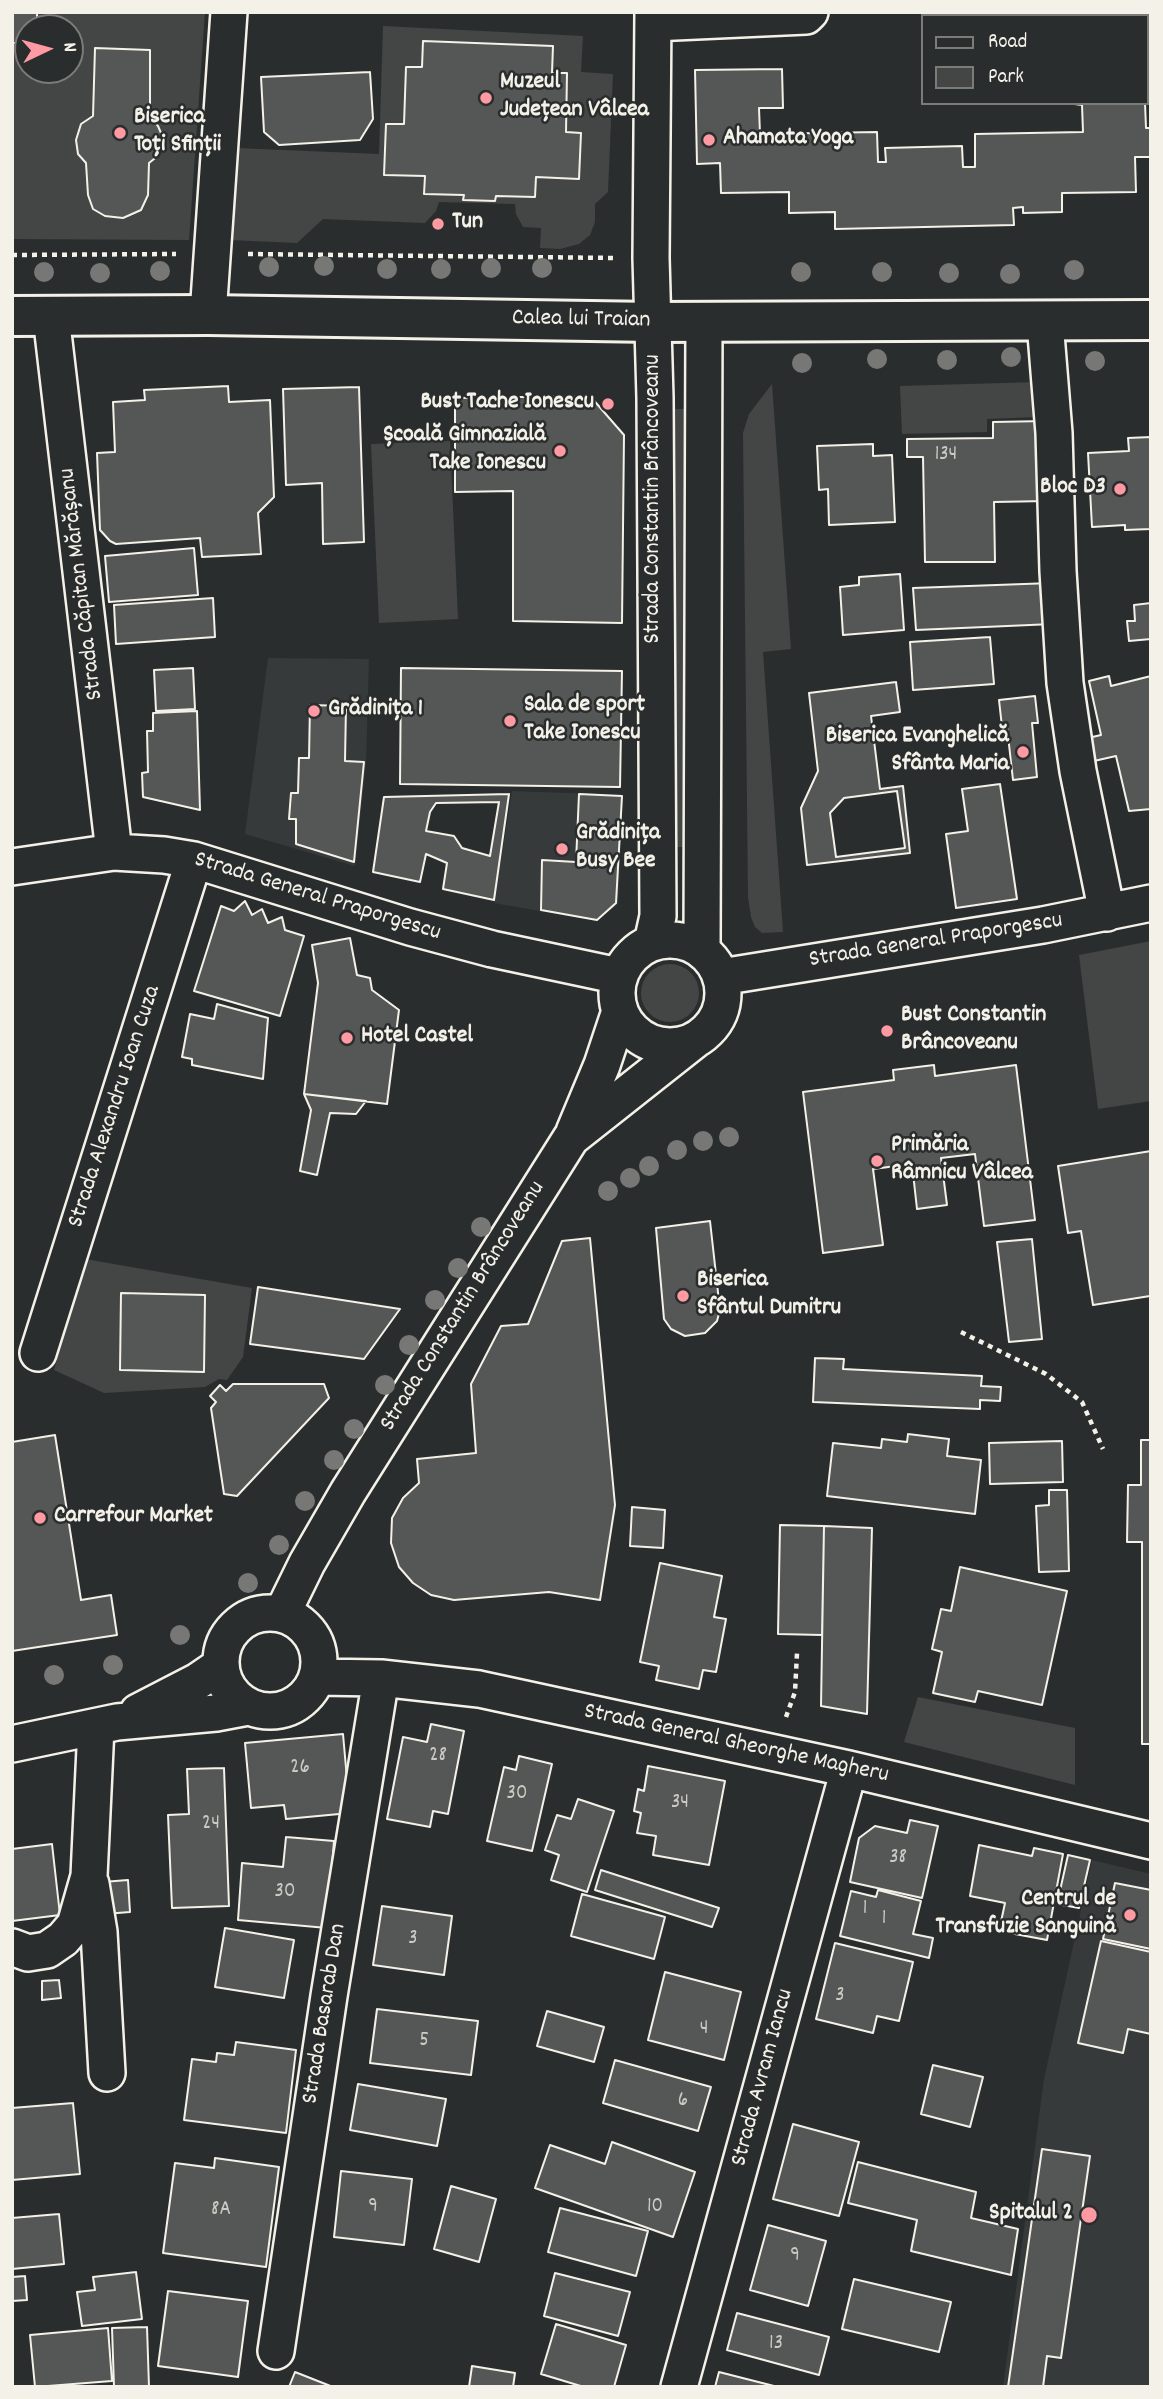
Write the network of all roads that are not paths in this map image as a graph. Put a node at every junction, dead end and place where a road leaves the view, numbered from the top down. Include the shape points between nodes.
1 (229, 12) edge
2 (810, 12) edge
3 (653, 18) edge
4 (208, 315) junction
5 (12, 316) edge
6 (51, 316) junction
7 (1151, 320) edge
8 (654, 322) junction
9 (704, 322) junction
10 (1045, 322) junction
11 (114, 852) junction
12 (194, 860) junction
13 (12, 867) edge
14 (1151, 902) edge
15 (1107, 913) junction
16 (652, 943) junction
17 (702, 949) junction
18 (619, 976) junction
19 (721, 977) junction
20 (620, 1011) junction
21 (695, 1040) junction
22 (571, 1138) junction
23 (38, 1353) dead end
24 (282, 1614) junction
25 (220, 1666) junction
26 (317, 1677) junction
27 (381, 1678) junction
28 (248, 1707) junction
29 (106, 1724) junction
30 (12, 1744) edge
31 (849, 1769) junction
32 (1151, 1841) edge
33 (89, 1874) junction
34 (12, 1947) edge
35 (107, 2073) dead end
36 (276, 2351) dead end
37 (679, 2387) edge

1 - 4 street
2 - 3 street via 806,16
3 - 8 street, Strada Constantin Brâncoveanu
4 - 6 main road, Calea lui Traian
4 - 8 main road, Calea lui Traian
5 - 6 main road, Calea lui Traian
6 - 11 street, Strada Căpitan Mărășanu
7 - 10 main road, Calea lui Traian
8 - 9 main road, Calea lui Traian
8 - 16 street, Strada Constantin Brâncoveanu via 658,916
9 - 10 main road, Calea lui Traian
9 - 17 street, Strada Constantin Brâncoveanu
10 - 15 street via 1065,683
11 - 12 street, Strada General Praporgescu
11 - 13 street, Strada General Praporgescu
12 - 18 street, Strada General Praporgescu via 410,927
12 - 23 street, Strada Alexandru Ioan Cuza
14 - 15 street, Strada General Praporgescu
15 - 19 street, Strada General Praporgescu
16 - 17 street via 682,941
16 - 18 street via 638,950
17 - 19 street
18 - 20 street
19 - 21 street via 719,1014
20 - 21 street via 641,1038 658,1045 677,1046
20 - 22 street
21 - 22 street, Strada Constantin Brâncoveanu
22 - 24 street, Strada Constantin Brâncoveanu via 348,1492
24 - 25 street via 256,1614 235,1627 223,1646
24 - 26 street via 300,1623 313,1638 319,1657
25 - 28 street via 232,1694
25 - 29 street via 179,1692
26 - 27 street, Strada General Gheorghe Magheru
26 - 28 street via 304,1698 284,1710
27 - 31 street, Strada General Gheorghe Magheru via 479,1689
27 - 36 street, Strada Basarab Dan
28 - 29 street
29 - 30 street
29 - 33 street
31 - 32 street, Strada General Gheorghe Magheru
31 - 37 street, Strada Avram Iancu
33 - 34 street via 75,1924 63,1939 47,1950 28,1953
33 - 35 street via 99,1932

